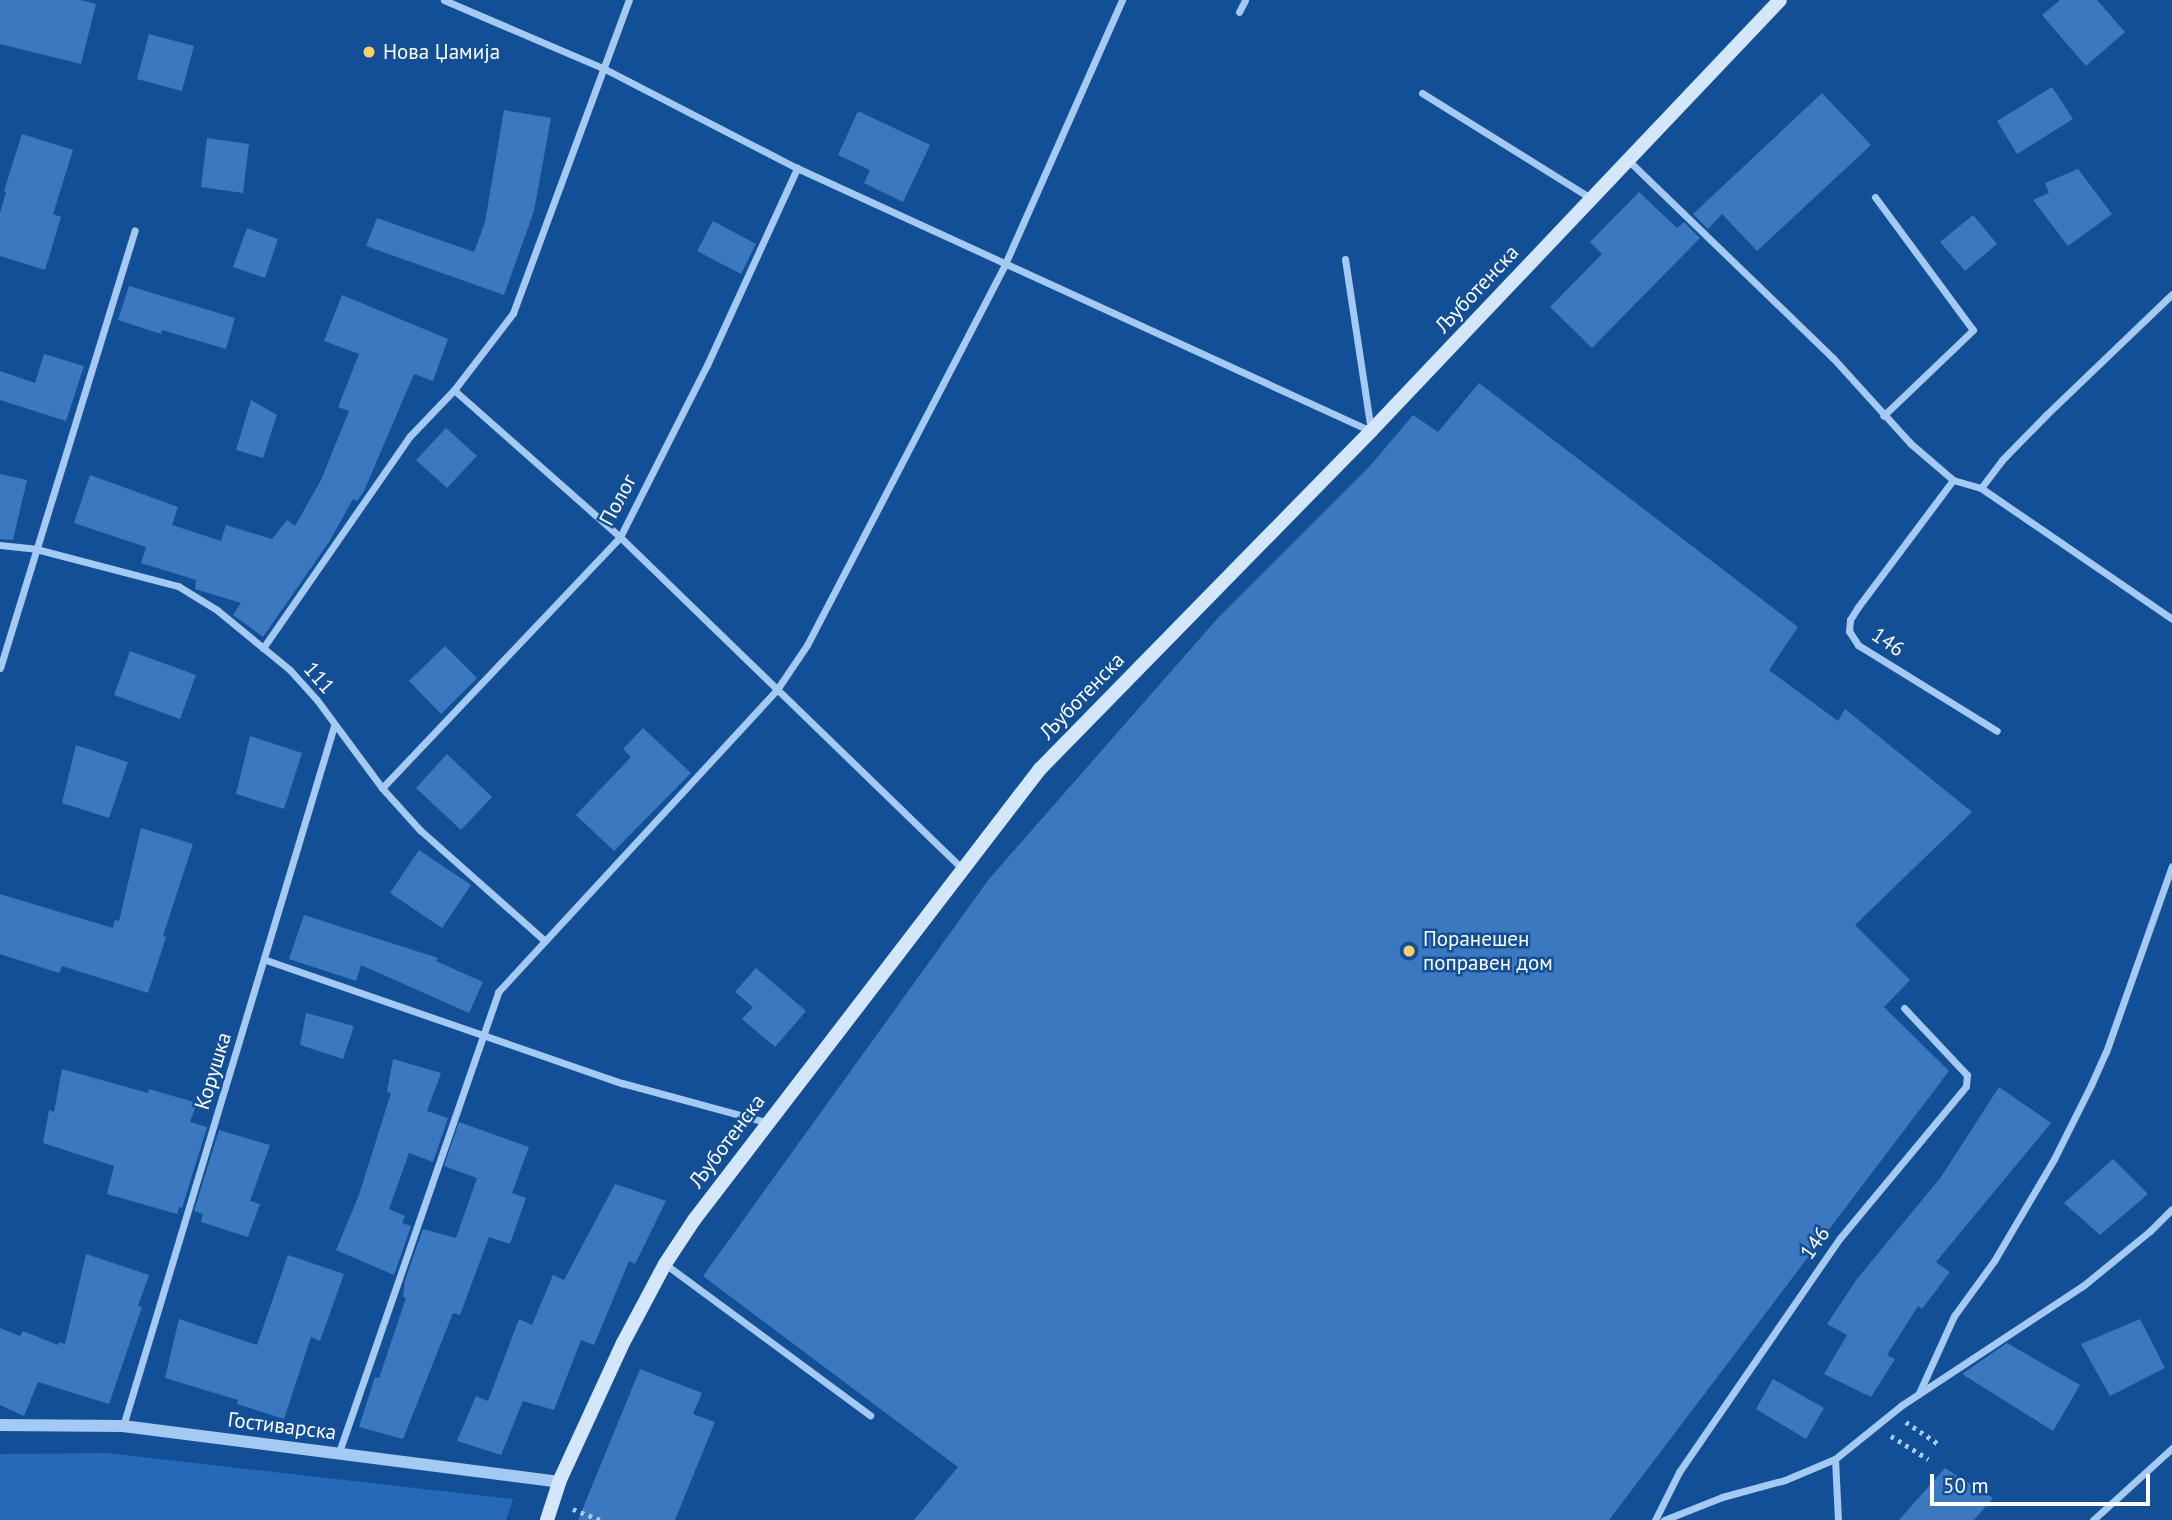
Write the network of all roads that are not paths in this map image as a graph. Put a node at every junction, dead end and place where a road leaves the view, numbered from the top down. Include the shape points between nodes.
1 (444, 0) edge
2 (629, 0) edge
3 (1122, 0) edge
4 (1245, 0) edge
5 (1780, 0) edge
6 (1238, 12) dead end
7 (603, 68) junction
8 (1422, 93) dead end
9 (1630, 162) junction
10 (797, 168) junction
11 (1875, 197) dead end
12 (1592, 198) junction
13 (135, 230) dead end
14 (1345, 259) dead end
15 (1005, 264) junction
16 (2172, 294) edge
17 (454, 390) junction
18 (1883, 415) junction
19 (1371, 431) junction
20 (1953, 480) junction
21 (1981, 488) junction
22 (620, 537) junction
23 (0, 545) edge
24 (36, 550) junction
25 (2172, 619) edge
26 (263, 649) junction
27 (0, 668) edge
28 (776, 691) junction
29 (334, 726) junction
30 (1997, 731) dead end
31 (382, 788) junction
32 (2172, 866) edge
33 (962, 869) junction
34 (545, 941) junction
35 (266, 960) junction
36 (1905, 1008) dead end
37 (481, 1036) junction
38 (766, 1122) junction
39 (2172, 1209) edge
40 (665, 1264) junction
41 (1919, 1394) junction
42 (870, 1415) dead end
43 (0, 1424) edge
44 (123, 1426) junction
45 (2172, 1448) edge
46 (339, 1452) junction
47 (1835, 1459) junction
48 (559, 1482) junction
49 (547, 1520) edge
50 (1655, 1520) edge
51 (1664, 1520) edge
52 (1838, 1520) edge
53 (2093, 1520) edge

1 - 7 street
2 - 7 street
3 - 15 street
4 - 6 street
5 - 9 main road, Љуботенска
7 - 10 street
7 - 17 street via 513,313
8 - 12 street
9 - 12 main road, Љуботенска
9 - 18 street via 1833,358
10 - 15 street
10 - 22 street, Полог via 707,365
11 - 18 street via 1973,330
12 - 19 main road, Љуботенска
13 - 24 street
14 - 19 street
15 - 19 street
15 - 28 street via 814,633
16 - 21 street via 2046,415
17 - 22 street
17 - 26 street via 403,445
18 - 20 street
19 - 33 main road, Љуботенска via 1040,769
20 - 21 street
20 - 30 street, 146 via 1858,607 1849,631 1857,645
21 - 25 street
22 - 28 street
22 - 31 street, Полог
23 - 24 street, 111
24 - 26 street, 111 via 178,586 217,610
24 - 27 street
26 - 29 street, 111 via 308,690
28 - 33 street
28 - 34 street
29 - 31 street, 111
29 - 35 street, Корушка
31 - 34 street, 111 via 420,830
32 - 41 street via 2091,1085 1994,1261 1954,1316
33 - 38 main road, Љуботенска
34 - 37 street via 498,992
35 - 37 street
35 - 44 street, Корушка
36 - 50 street, 146 via 1967,1074 1965,1086 1840,1238 1679,1472
37 - 38 street via 621,1083
37 - 46 street
38 - 40 main road, Љуботенска
39 - 41 street via 2084,1285
40 - 42 street
40 - 48 main road, Љуботенска
41 - 47 street
43 - 44 street, Гостиварска
44 - 46 street, Гостиварска
45 - 53 street
46 - 48 street, Гостиварска
47 - 51 street
47 - 52 street
48 - 49 main road, Љуботенска

